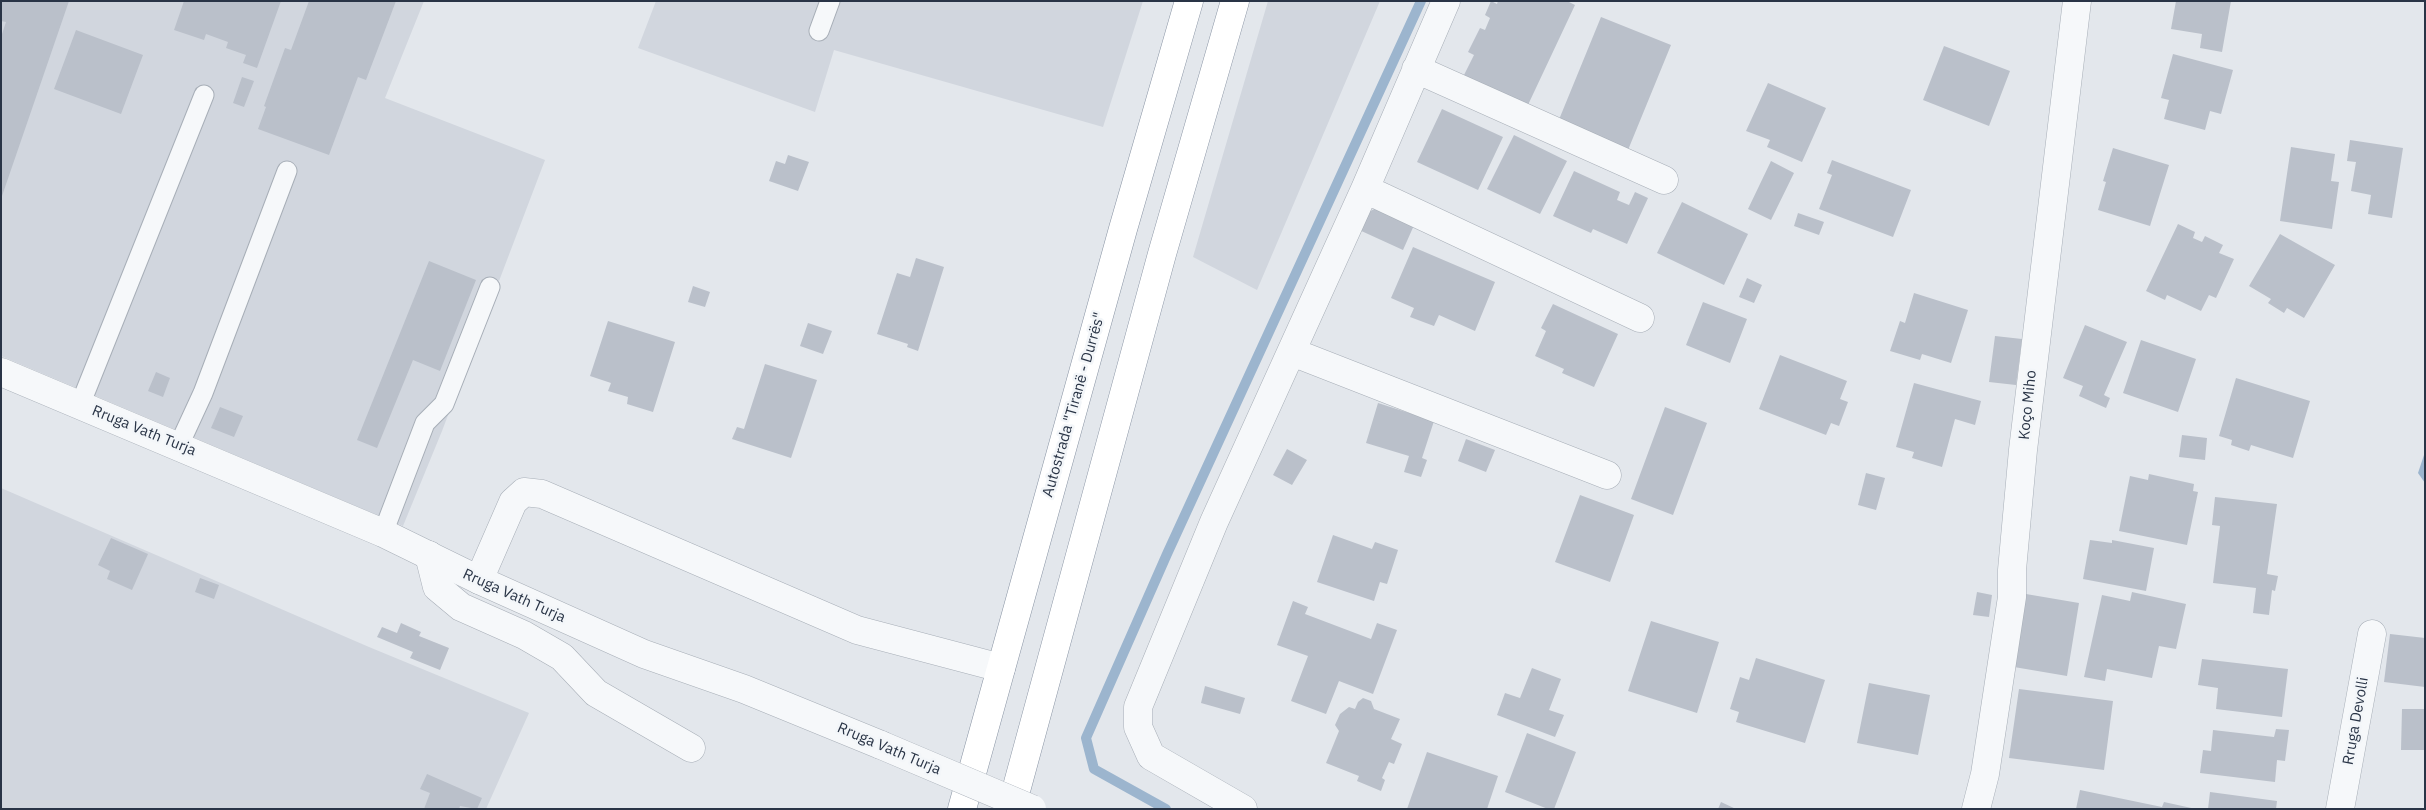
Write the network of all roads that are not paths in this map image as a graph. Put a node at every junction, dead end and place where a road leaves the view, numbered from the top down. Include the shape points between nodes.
1 (830, 1) edge
2 (1189, 1) edge
3 (1235, 1) edge
4 (1446, 1) edge
5 (2077, 1) edge
6 (819, 31) dead end
7 (1416, 69) junction
8 (204, 95) dead end
9 (287, 170) dead end
10 (1664, 180) dead end
11 (1365, 189) junction
12 (490, 287) dead end
13 (1640, 318) dead end
14 (1292, 352) junction
15 (1, 372) edge
16 (80, 405) junction
17 (179, 445) junction
18 (1606, 475) dead end
19 (383, 533) junction
20 (429, 555) junction
21 (480, 580) junction
22 (2372, 634) dead end
23 (1001, 668) junction
24 (691, 748) dead end
25 (962, 809) edge
26 (1011, 809) edge
27 (1032, 809) edge
28 (1243, 809) edge
29 (1976, 809) edge
30 (2340, 809) edge

1 - 6 lane
2 - 23 highway, Autostrada "Tiranë - Durrës"
3 - 26 highway via 1162,254
4 - 7 street
5 - 29 street, Koço Miho via 2023,450 2012,597 1985,774
7 - 10 street
7 - 11 street
8 - 16 lane
9 - 17 lane via 203,393
11 - 13 street
11 - 14 street
12 - 19 lane via 444,404 425,423
14 - 18 street
14 - 28 street via 1214,522 1138,707 1138,727 1152,756
15 - 16 street, Rruga Vath Turja
16 - 17 street, Rruga Vath Turja
17 - 19 street, Rruga Vath Turja
19 - 20 street, Rruga Vath Turja
20 - 21 street, Rruga Vath Turja
20 - 24 street via 437,587 461,607 524,635 562,657 596,693
21 - 23 street via 513,502 524,492 542,494 851,628
21 - 27 street, Rruga Vath Turja, bridge via 644,654 744,689
22 - 30 street, Rruga Devolli
23 - 25 highway, Autostrada "Tiranë - Durrës"

